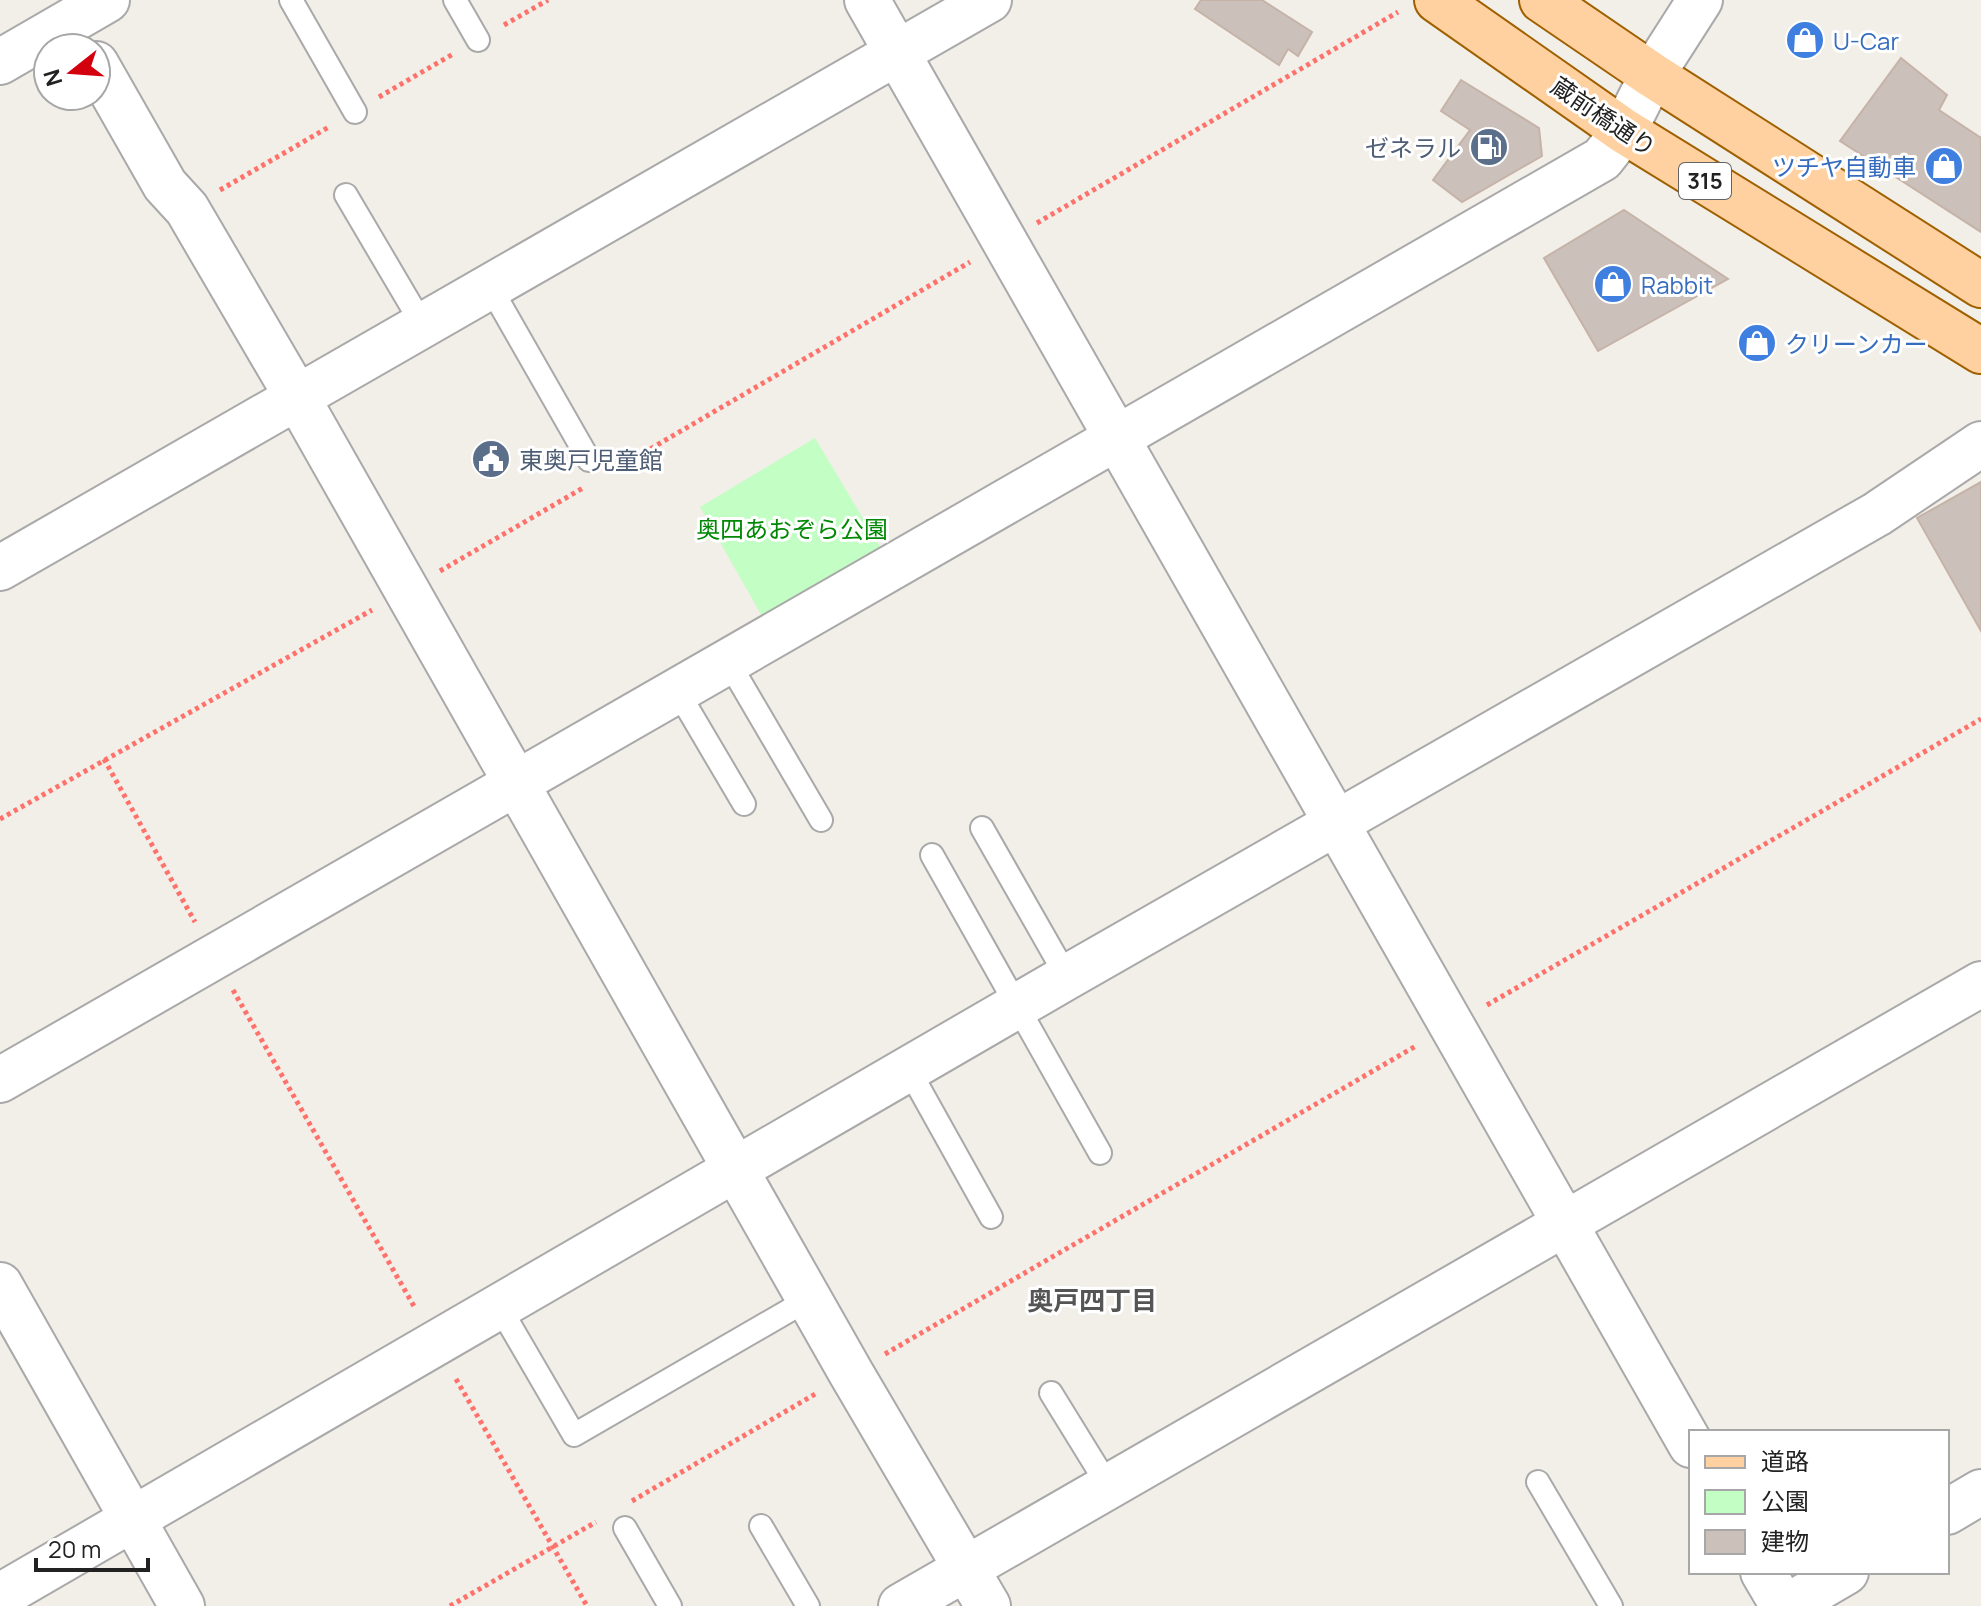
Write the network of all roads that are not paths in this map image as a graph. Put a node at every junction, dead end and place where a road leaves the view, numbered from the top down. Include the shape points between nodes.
1 (291, 0) edge
2 (455, 0) edge
3 (867, 0) edge
4 (989, 0) edge
5 (1542, 0) edge
6 (1700, 0) edge
7 (1421, 3) edge
8 (81, 17) edge
9 (478, 40) dead end
10 (897, 53) junction
11 (0, 62) edge
12 (1652, 75) junction
13 (112, 92) edge
14 (355, 112) dead end
15 (1624, 131) junction
16 (346, 195) dead end
17 (489, 285) junction
18 (1981, 285) edge
19 (422, 324) junction
20 (1981, 351) edge
21 (297, 397) junction
22 (1117, 438) junction
23 (1981, 444) edge
24 (589, 460) dead end
25 (0, 568) edge
26 (729, 663) junction
27 (678, 692) junction
28 (515, 785) junction
29 (744, 804) dead end
30 (821, 820) dead end
31 (1336, 823) junction
32 (982, 828) dead end
33 (932, 855) dead end
34 (1067, 977) junction
35 (1975, 1000) edge
36 (1016, 1007) junction
37 (909, 1070) junction
38 (0, 1080) edge
39 (1100, 1153) dead end
40 (736, 1170) junction
41 (991, 1217) dead end
42 (1566, 1226) junction
43 (0, 1285) edge
44 (809, 1299) junction
45 (500, 1308) junction
46 (1051, 1393) dead end
47 (1689, 1441) edge
48 (1538, 1482) dead end
49 (1109, 1487) junction
50 (1981, 1492) edge
51 (1949, 1511) edge
52 (133, 1519) junction
53 (761, 1526) dead end
54 (625, 1528) dead end
55 (1764, 1574) edge
56 (1842, 1574) edge
57 (977, 1588) edge
58 (0, 1596) edge
59 (182, 1606) edge
60 (670, 1606) edge
61 (808, 1606) edge
62 (901, 1606) edge
63 (1611, 1606) edge
64 (1785, 1606) edge

1 - 14 lane
2 - 9 lane
3 - 10 street
4 - 10 street
5 - 12 main road, 315
6 - 12 street
7 - 15 main road, 蔵前橋通り / 315
8 - 11 street
10 - 17 street
10 - 22 street
12 - 15 street
12 - 18 main road, 315
13 - 21 street
15 - 20 main road, 蔵前橋通り / 315
15 - 22 street via 1602,159
16 - 19 lane
17 - 19 street
17 - 24 lane
19 - 21 street
21 - 25 street
21 - 28 street
22 - 26 street
22 - 31 street
23 - 31 street via 1877,514
26 - 27 street
26 - 30 lane
27 - 28 street
27 - 29 lane
28 - 38 street
28 - 40 street
31 - 34 street
31 - 42 street
32 - 34 lane
33 - 36 lane
34 - 36 street
35 - 42 street
36 - 37 street
36 - 39 lane
37 - 40 street
37 - 41 lane
40 - 44 street
40 - 45 street
42 - 47 street
42 - 49 street
43 - 52 street
44 - 45 lane via 574,1435
44 - 57 street
45 - 52 street
46 - 49 lane
48 - 63 lane
49 - 57 street
50 - 51 street
52 - 58 street
52 - 59 street
53 - 61 lane
54 - 60 lane
55 - 64 street
56 - 64 street
57 - 62 street

